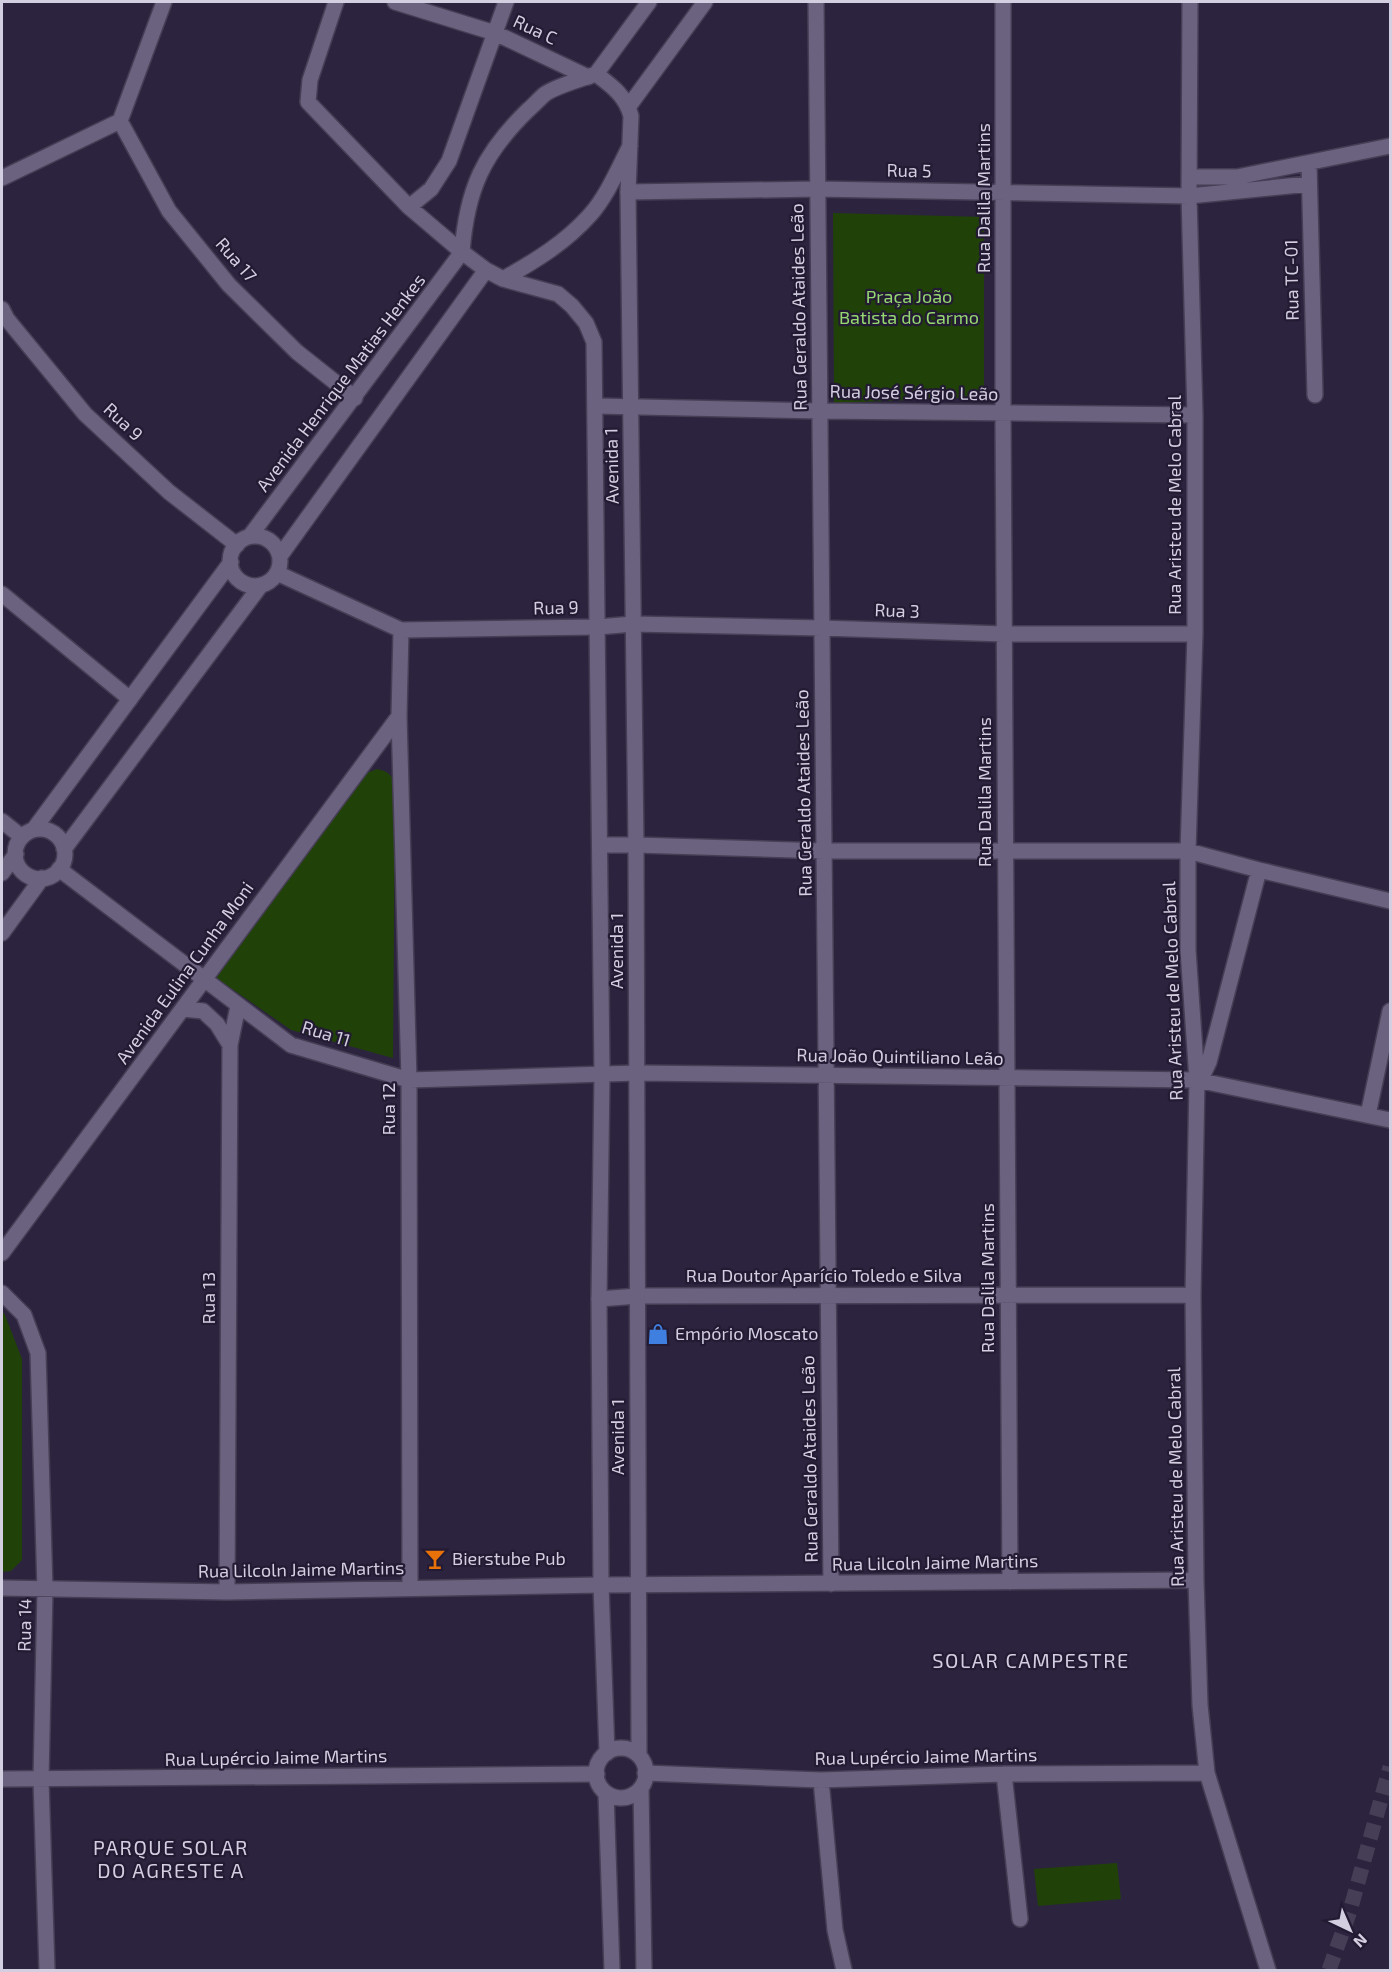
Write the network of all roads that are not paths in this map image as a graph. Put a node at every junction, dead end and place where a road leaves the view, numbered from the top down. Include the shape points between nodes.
1 (164, 2) edge
2 (336, 2) edge
3 (394, 2) edge
4 (506, 2) edge
5 (649, 2) edge
6 (705, 2) edge
7 (816, 2) edge
8 (1003, 2) edge
9 (1190, 2) edge
10 (495, 33) junction
11 (592, 75) junction
12 (629, 106) junction
13 (120, 121) junction
14 (630, 146) junction
15 (1390, 146) edge
16 (1309, 164) junction
17 (1189, 177) junction
18 (2, 178) edge
19 (1310, 184) junction
20 (818, 189) junction
21 (628, 192) junction
22 (1003, 192) junction
23 (1189, 196) junction
24 (410, 207) junction
25 (462, 252) junction
26 (486, 270) junction
27 (503, 279) junction
28 (2, 309) edge
29 (1315, 395) dead end
30 (355, 398) junction
31 (596, 406) junction
32 (630, 407) junction
33 (820, 411) junction
34 (1003, 414) junction
35 (1195, 415) junction
36 (243, 541) junction
37 (280, 556) junction
38 (231, 562) junction
39 (276, 573) junction
40 (261, 585) junction
41 (2, 594) edge
42 (633, 624) junction
43 (598, 627) junction
44 (822, 628) junction
45 (401, 630) junction
46 (1004, 634) junction
47 (1195, 634) junction
48 (130, 699) junction
49 (399, 716) junction
50 (2, 821) edge
51 (28, 833) junction
52 (600, 845) junction
53 (636, 845) junction
54 (64, 849) junction
55 (824, 851) junction
56 (1005, 851) junction
57 (1188, 851) junction
58 (15, 854) junction
59 (59, 869) junction
60 (1259, 870) junction
61 (2, 873) edge
62 (42, 878) junction
63 (1390, 901) edge
64 (2, 933) edge
65 (205, 979) junction
66 (238, 1006) junction
67 (183, 1009) junction
68 (1390, 1011) edge
69 (230, 1045) junction
70 (637, 1073) junction
71 (602, 1075) junction
72 (826, 1076) junction
73 (1007, 1078) junction
74 (409, 1080) junction
75 (1199, 1081) junction
76 (1368, 1115) junction
77 (1390, 1120) edge
78 (2, 1253) edge
79 (2, 1293) edge
80 (1008, 1295) junction
81 (1193, 1295) junction
82 (638, 1296) junction
83 (828, 1296) junction
84 (599, 1299) junction
85 (1196, 1580) junction
86 (1010, 1582) junction
87 (638, 1584) junction
88 (831, 1584) junction
89 (601, 1585) junction
90 (2, 1588) edge
91 (410, 1588) junction
92 (45, 1589) junction
93 (227, 1592) junction
94 (607, 1753) junction
95 (639, 1756) junction
96 (1207, 1773) junction
97 (597, 1774) junction
98 (1004, 1774) junction
99 (2, 1779) edge
100 (41, 1780) junction
101 (821, 1780) junction
102 (643, 1781) junction
103 (606, 1793) junction
104 (1020, 1919) dead end
105 (46, 1971) edge
106 (612, 1971) edge
107 (644, 1971) edge
108 (844, 1971) edge
109 (1268, 1971) edge

1 - 13 street
2 - 24 street, Avenida 1 via 309,80 308,102
3 - 10 street, Rua C
4 - 10 street
5 - 11 street
6 - 12 street
7 - 20 street, Rua Geraldo Ataides Leão
8 - 22 street, Rua Dalila Martins
9 - 17 street, Rua Aristeu de Melo Cabral
10 - 11 street, Rua C
10 - 24 street via 449,161 431,189
11 - 12 street, Rua C via 621,95
11 - 25 street via 546,93 501,138 474,185
12 - 14 street, Avenida 1
13 - 18 street
13 - 30 street, Rua 17 via 169,211 229,285 297,352
14 - 21 street, Avenida 1
14 - 27 street via 591,213 554,249
15 - 16 street
16 - 17 street via 1237,177
16 - 19 street, Rua TC-01
17 - 23 street, Rua Aristeu de Melo Cabral
19 - 23 street, Rua 5
19 - 29 street, Rua TC-01
20 - 21 street, Rua 5
20 - 22 street, Rua 5
20 - 33 street, Rua Geraldo Ataides Leão
21 - 32 street, Avenida 1
22 - 23 street, Rua 5
22 - 34 street, Rua Dalila Martins
23 - 35 street, Rua Aristeu de Melo Cabral
24 - 25 street, Avenida 1
25 - 26 street, Avenida 1
25 - 30 street, Avenida Henrique Matias Henkes
26 - 27 street, Avenida 1
26 - 37 street
27 - 31 street, Avenida 1 via 558,294 586,323 594,342
28 - 36 street, Rua 9 via 85,414 169,492
30 - 36 street, Avenida Henrique Matias Henkes
31 - 32 street, Rua José Sérgio Leão
31 - 43 street, Avenida 1
32 - 33 street, Rua José Sérgio Leão
32 - 42 street, Avenida 1
33 - 34 street, Rua José Sérgio Leão
33 - 44 street, Rua Geraldo Ataides Leão
34 - 35 street, Rua José Sérgio Leão
34 - 46 street, Rua Dalila Martins
35 - 47 street, Rua Aristeu de Melo Cabral
36 - 37 street via 259,536 268,539
36 - 38 street
37 - 39 street
38 - 40 street via 240,580
38 - 48 street
39 - 40 street
39 - 45 street, Rua 9
40 - 54 street
41 - 48 street
42 - 43 street, Rua 3
42 - 44 street, Rua 3
42 - 53 street, Avenida 1
43 - 45 street, Rua 9
43 - 52 street, Avenida 1
44 - 46 street, Rua 3
44 - 55 street, Rua Geraldo Ataides Leão
45 - 49 street, Rua 12
46 - 47 street, Rua 3
46 - 56 street, Rua Dalila Martins
47 - 57 street, Rua Aristeu de Melo Cabral
48 - 51 street
49 - 65 street, Avenida Eulina Cunha Moni
49 - 74 street, Rua 12
50 - 51 street
51 - 54 street via 44,829 53,832
51 - 58 street via 19,840
52 - 53 street
52 - 71 street, Avenida 1
53 - 55 street
53 - 70 street, Avenida 1
54 - 59 street
55 - 56 street
55 - 72 street, Rua Geraldo Ataides Leão
56 - 57 street
56 - 73 street, Rua Dalila Martins
57 - 60 street
57 - 75 street, Rua Aristeu de Melo Cabral via 1188,950
58 - 61 street
58 - 62 street via 24,873
59 - 62 street
59 - 65 street, Rua 11
60 - 63 street
60 - 75 street via 1209,1062
62 - 64 street
65 - 66 street, Rua 11
65 - 67 street, Avenida Eulina Cunha Moni
66 - 69 street, Rua 13
66 - 74 street, Rua 11 via 291,1045
67 - 69 street via 203,1011
67 - 78 street, Avenida Eulina Cunha Moni
68 - 76 street
69 - 93 street, Rua 13
70 - 71 street, Rua João Quintiliano Leão
70 - 72 street, Rua João Quintiliano Leão
70 - 82 street, Avenida 1
71 - 74 street, Rua 11
71 - 84 street, Avenida 1
72 - 73 street, Rua João Quintiliano Leão
72 - 83 street, Rua Geraldo Ataides Leão
73 - 75 street, Rua João Quintiliano Leão
73 - 80 street, Rua Dalila Martins
74 - 91 street, Rua 12
75 - 76 street, Rua João Quintiliano Leão
75 - 81 street, Rua Aristeu de Melo Cabral
76 - 77 street, Rua João Quintiliano Leão
79 - 92 street, Rua 14 via 24,1315 38,1353
80 - 81 street, Rua Doutor Aparício Toledo e Silva
80 - 83 street, Rua Doutor Aparício Toledo e Silva
80 - 86 street, Rua Dalila Martins
81 - 85 street, Rua Aristeu de Melo Cabral
82 - 83 street, Rua Doutor Aparício Toledo e Silva
82 - 84 street, Rua Doutor Aparício Toledo e Silva
82 - 87 street, Avenida 1
83 - 88 street, Rua Geraldo Ataides Leão
84 - 89 street, Avenida 1
85 - 86 street, Rua Lilcoln Jaime Martins
85 - 96 street, Rua Aristeu de Melo Cabral via 1200,1705
86 - 88 street, Rua Lilcoln Jaime Martins
87 - 88 street, Rua Lilcoln Jaime Martins
87 - 89 street, Rua Lilcoln Jaime Martins
87 - 95 street, Avenida 1
89 - 91 street, Rua Lilcoln Jaime Martins
89 - 94 street, Avenida 1
90 - 92 street, Rua Lilcoln Jaime Martins
91 - 93 street, Rua Lilcoln Jaime Martins
92 - 93 street, Rua Lilcoln Jaime Martins
92 - 100 street, Rua 14
94 - 95 street via 625,1749
94 - 97 street via 600,1760
95 - 102 street via 646,1768
96 - 98 street, Rua Lupércio Jaime Martins
96 - 109 street, Rua Aristeu de Melo Cabral
97 - 100 street, Rua Lupércio Jaime Martins
97 - 103 street
98 - 101 street, Rua Lupércio Jaime Martins
98 - 104 street
99 - 100 street, Rua Lupércio Jaime Martins
100 - 105 street, Rua 14
101 - 102 street, Rua Lupércio Jaime Martins
101 - 108 street via 835,1930
102 - 103 street via 633,1795 623,1798
102 - 107 street
103 - 106 street

